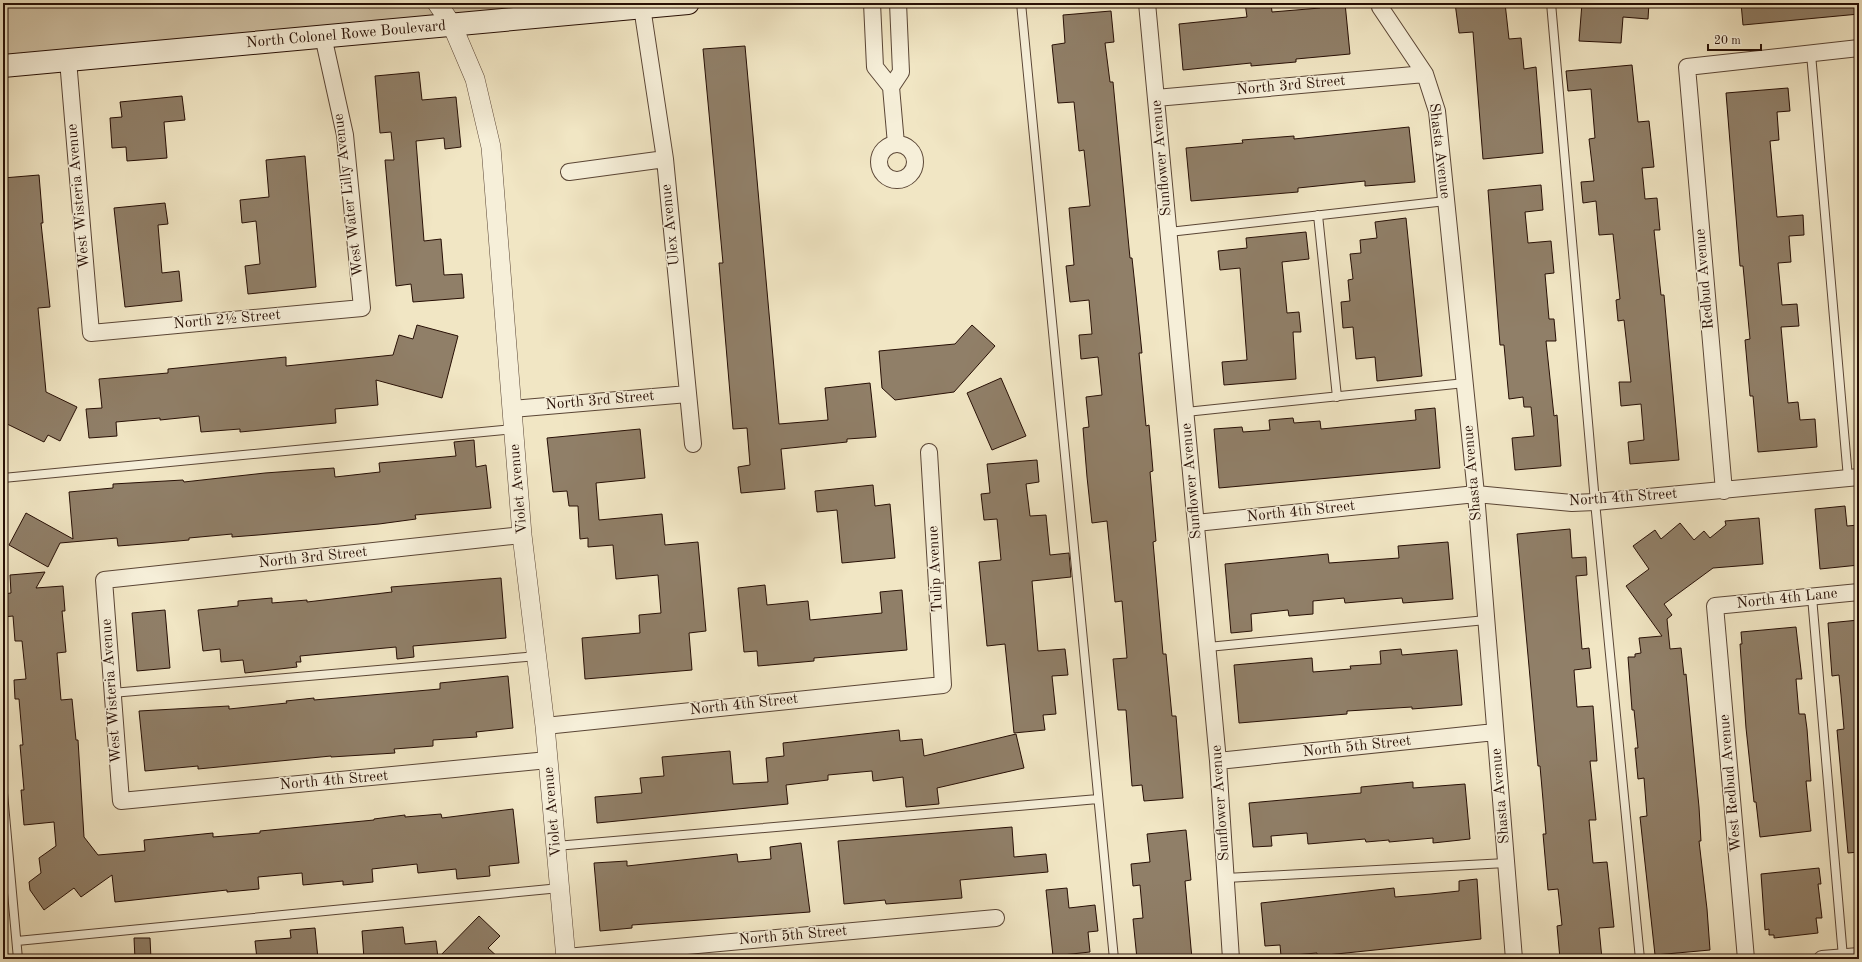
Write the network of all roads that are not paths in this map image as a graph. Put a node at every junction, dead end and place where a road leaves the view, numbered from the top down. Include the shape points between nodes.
1 (437, 3) edge
2 (688, 3) edge
3 (872, 3) edge
4 (898, 3) edge
5 (1021, 3) edge
6 (1147, 3) edge
7 (1380, 3) edge
8 (1550, 3) edge
9 (642, 7) junction
10 (452, 25) junction
11 (323, 36) junction
12 (1859, 48) edge
13 (1811, 54) junction
14 (68, 60) junction
15 (3, 66) edge
16 (1425, 74) junction
17 (891, 87) junction
18 (1156, 98) junction
19 (896, 144) dead end
20 (665, 159) junction
21 (569, 172) dead end
22 (1446, 201) junction
23 (1318, 215) junction
24 (1169, 232) junction
25 (362, 308) joint
26 (91, 333) joint
27 (1465, 383) junction
28 (688, 394) junction
29 (1337, 396) junction
30 (512, 409) junction
31 (1186, 412) junction
32 (514, 429) junction
33 (693, 444) dead end
34 (929, 452) dead end
35 (3, 478) edge
36 (1853, 478) edge
37 (1724, 491) junction
38 (1476, 494) junction
39 (1595, 502) junction
40 (1196, 523) junction
41 (522, 535) junction
42 (104, 580) joint
43 (1859, 592) edge
44 (1812, 597) junction
45 (1715, 606) joint
46 (1486, 620) junction
47 (1208, 647) junction
48 (538, 656) junction
49 (943, 685) joint
50 (112, 693) junction
51 (545, 726) junction
52 (1495, 732) junction
53 (548, 760) junction
54 (1218, 761) junction
55 (3, 793) edge
56 (1098, 799) junction
57 (121, 801) joint
58 (556, 846) junction
59 (1506, 863) junction
60 (1226, 878) junction
61 (560, 888) junction
62 (996, 918) dead end
63 (17, 941) junction
64 (1859, 956) edge
65 (1843, 957) junction
66 (566, 958) edge
67 (18, 959) edge
68 (1114, 959) edge
69 (1231, 959) edge
70 (1514, 959) edge
71 (1640, 959) edge
72 (1746, 959) edge
73 (1822, 959) edge

1 - 10 street, Violet Avenue
2 - 9 main road, North Colonel Rowe Boulevard
3 - 17 street via 876,67
4 - 17 street via 901,72
5 - 56 lane
6 - 18 street, Sunflower Avenue
7 - 16 street, Shasta Avenue via 1380,7
8 - 39 lane
9 - 10 main road, North Colonel Rowe Boulevard
9 - 20 street, Ulex Avenue
10 - 11 main road, North Colonel Rowe Boulevard
10 - 30 street, Violet Avenue via 474,79 491,147
11 - 14 main road, North Colonel Rowe Boulevard
11 - 25 street, West Water Lilly Avenue via 345,135
12 - 13 street
13 - 36 lane
13 - 37 street, Redbud Avenue via 1687,68
14 - 15 main road, North Colonel Rowe Boulevard
14 - 26 street, West Wisteria Avenue
16 - 18 street, North 3rd Street
16 - 22 street, Shasta Avenue via 1437,111
17 - 19 street
18 - 24 street, Sunflower Avenue
20 - 21 street
20 - 28 street, Ulex Avenue
22 - 23 lane
22 - 27 street, Shasta Avenue
23 - 24 lane
23 - 29 lane
24 - 31 street, Sunflower Avenue
25 - 26 street, North 2½ Street
27 - 29 lane
27 - 38 street, Shasta Avenue
28 - 30 street, North 3rd Street
28 - 33 street, Ulex Avenue
29 - 31 lane
30 - 32 street, Violet Avenue
31 - 40 street, Sunflower Avenue
32 - 35 lane
32 - 41 street, Violet Avenue
34 - 49 street, Tulip Avenue
36 - 37 street, North 4th Street
37 - 39 street, North 4th Street
38 - 39 street, North 4th Street via 1572,503
38 - 40 street, North 4th Street
38 - 46 street, Shasta Avenue
39 - 71 lane
40 - 47 street, Sunflower Avenue
41 - 42 street, North 3rd Street
41 - 48 street, Violet Avenue
42 - 50 street, West Wisteria Avenue
43 - 44 street, North 4th Lane
44 - 45 street, North 4th Lane
44 - 65 lane
45 - 72 street, West Redbud Avenue
46 - 47 lane
46 - 52 street, Shasta Avenue
47 - 54 street, Sunflower Avenue
48 - 50 lane
48 - 51 street, Violet Avenue
49 - 51 street, North 4th Street
50 - 57 street, West Wisteria Avenue
51 - 53 street, Violet Avenue
52 - 54 street, North 5th Street
52 - 59 street, Shasta Avenue
53 - 57 street, North 4th Street
53 - 58 street, Violet Avenue
54 - 60 street, Sunflower Avenue
55 - 63 lane
56 - 58 lane
56 - 68 lane
58 - 61 street, Violet Avenue
59 - 60 lane
59 - 70 street, Shasta Avenue
60 - 69 street, Sunflower Avenue
61 - 63 lane
61 - 66 street, Violet Avenue
62 - 66 street, North 5th Street
63 - 67 lane
64 - 65 street
65 - 73 street

